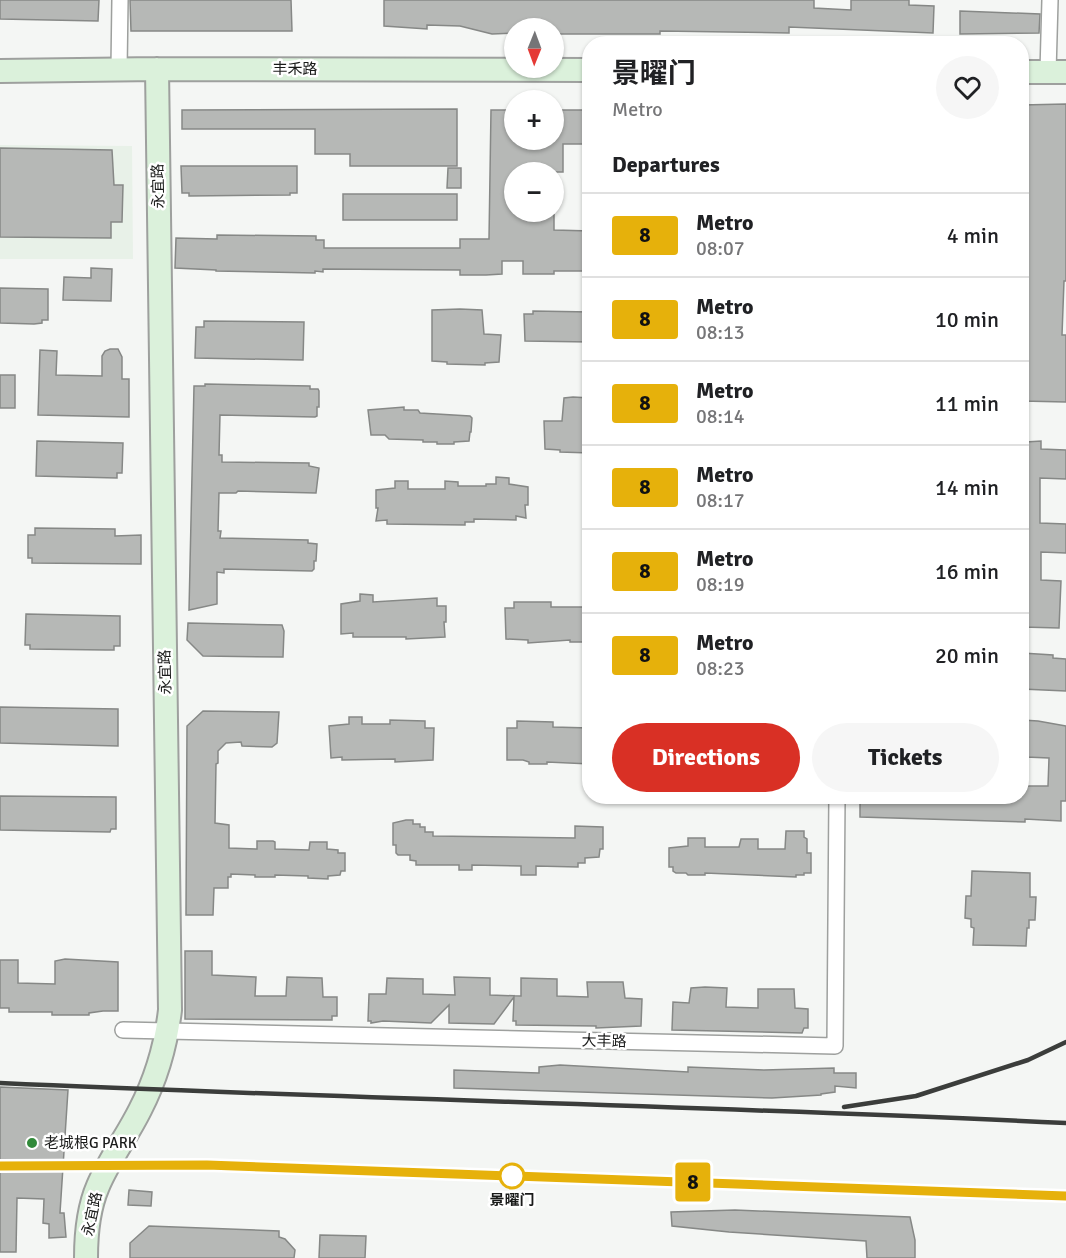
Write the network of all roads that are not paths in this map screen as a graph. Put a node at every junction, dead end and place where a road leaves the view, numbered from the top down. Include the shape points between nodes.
1 (120, 0) edge
2 (1050, 0) edge
3 (118, 69) junction
4 (157, 69) junction
5 (582, 70) edge
6 (0, 71) edge
7 (1029, 72) edge
8 (1057, 72) edge
9 (837, 804) edge
10 (123, 1030) dead end
11 (168, 1031) junction
12 (86, 1258) edge

1 - 3 street
2 - 8 street
3 - 4 street, 丰禾路
3 - 6 street, 丰禾路
4 - 5 street, 丰禾路
4 - 11 street, 永宜路
7 - 8 street
9 - 11 street, 大丰路 via 835,1046
10 - 11 street, 大丰路
11 - 12 street, 永宜路 via 146,1097 98,1186 88,1220

